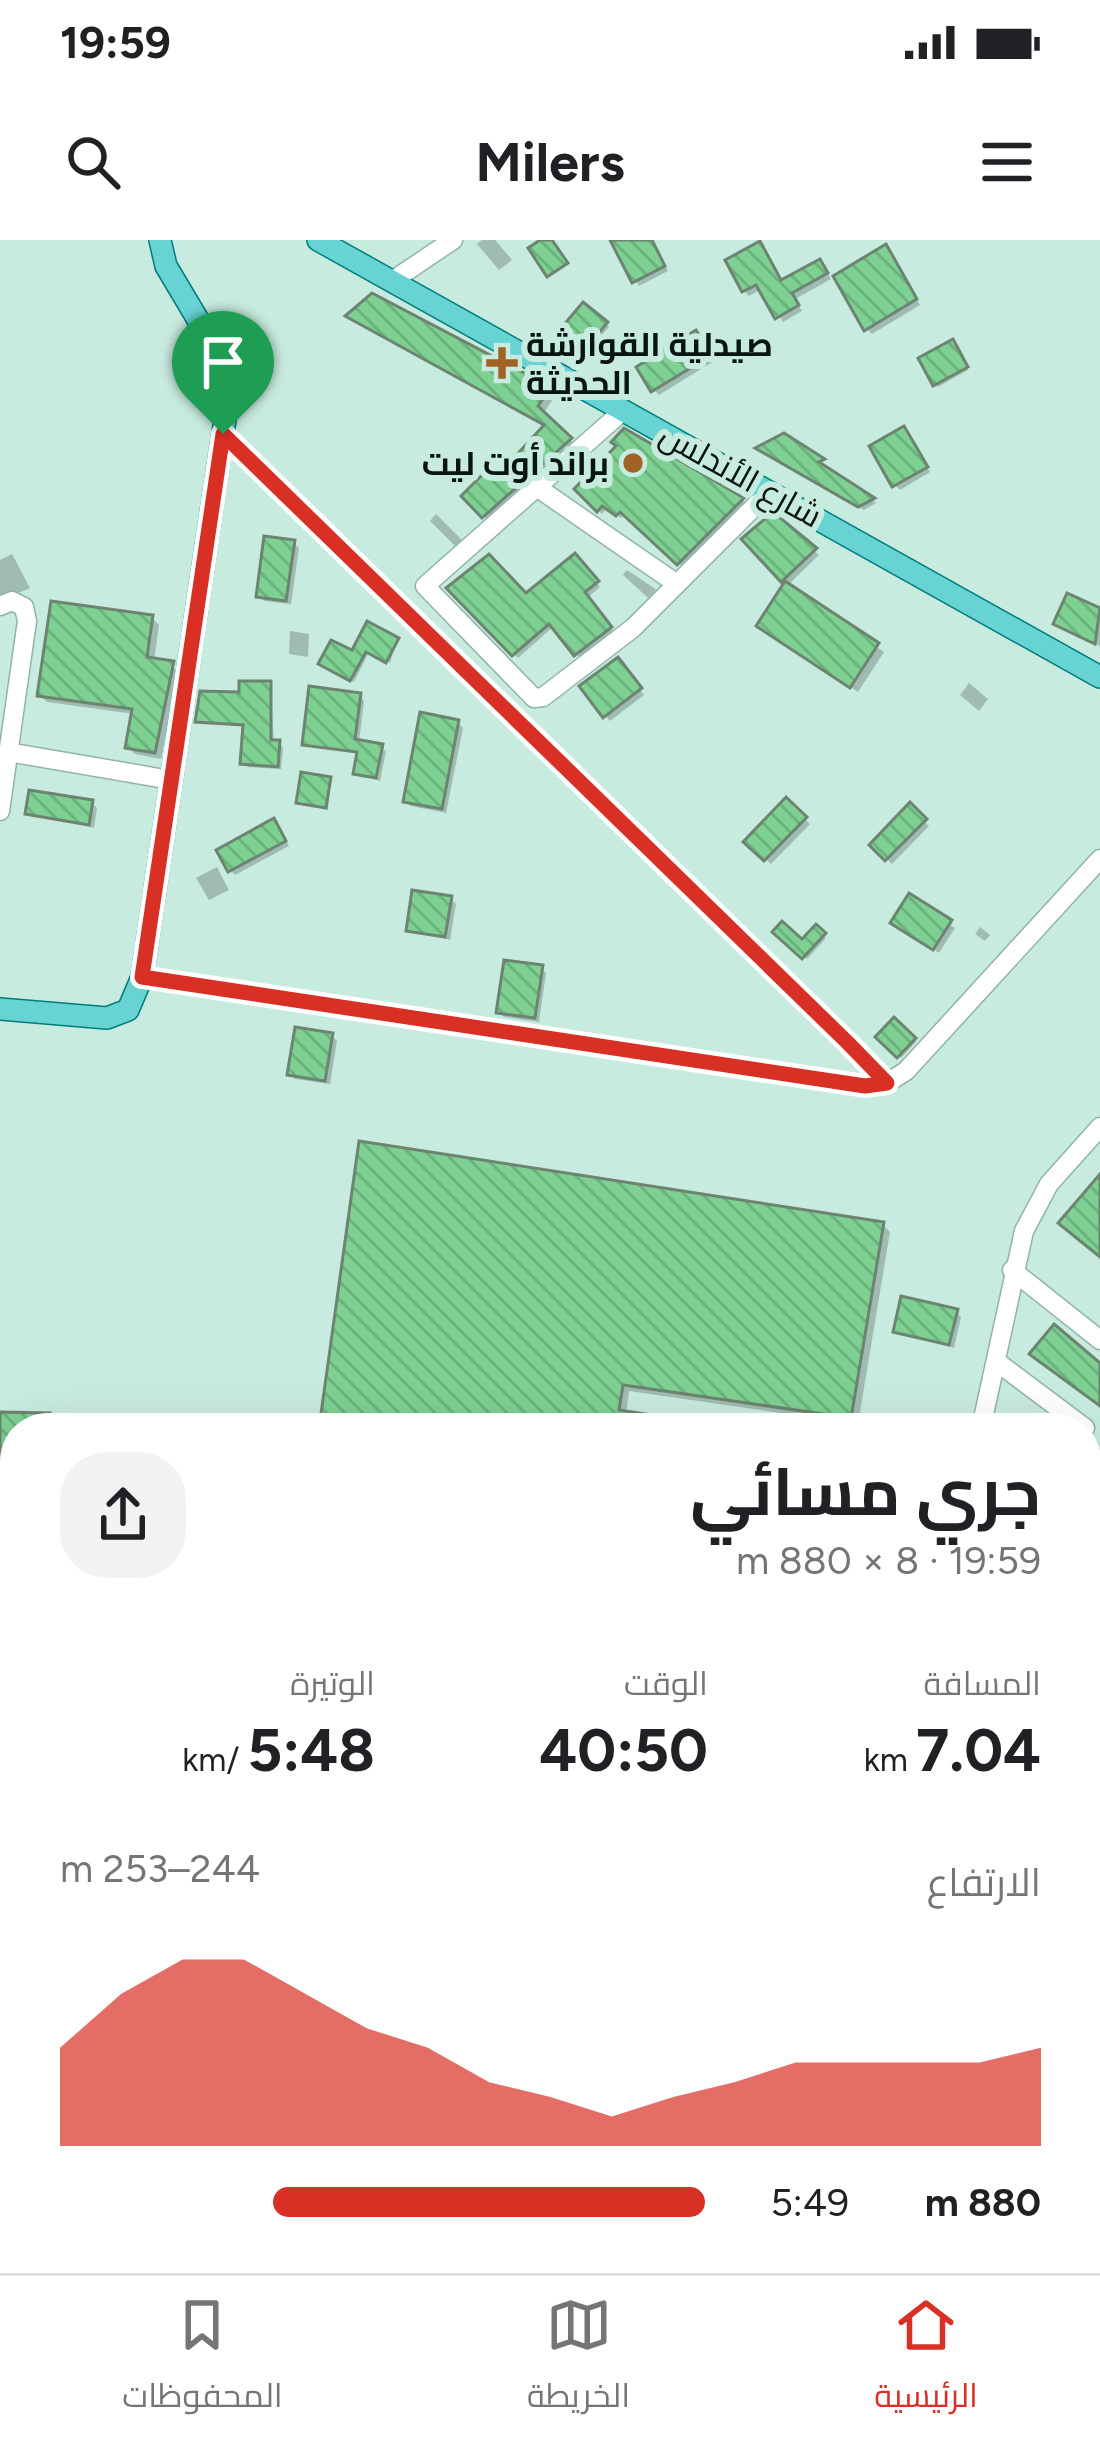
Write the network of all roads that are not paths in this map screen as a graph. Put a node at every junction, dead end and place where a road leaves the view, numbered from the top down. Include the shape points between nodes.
1 (160, 240) edge
2 (318, 240) edge
3 (453, 240) edge
4 (392, 281) junction
5 (624, 410) junction
6 (223, 434) junction
7 (538, 488) junction
8 (770, 491) junction
9 (676, 584) junction
10 (0, 606) edge
11 (1100, 677) edge
12 (8, 752) junction
13 (171, 780) junction
14 (0, 811) edge
15 (1100, 859) edge
16 (142, 977) junction
17 (0, 1009) edge
18 (887, 1083) junction
19 (1100, 1127) edge
20 (1012, 1270) junction
21 (1100, 1340) edge
22 (997, 1362) junction
23 (985, 1413) edge
24 (1066, 1413) edge

1 - 6 main road via 166,266 222,360
2 - 4 main road, شارع الأندلس
3 - 4 street
4 - 5 main road, شارع الأندلس
5 - 7 street
5 - 8 main road, شارع الأندلس
6 - 13 main road
6 - 18 street
7 - 9 street
7 - 9 street via 424,589 534,698 633,628
8 - 9 street
8 - 11 main road, شارع الأندلس
10 - 12 street via 24,607 27,621
12 - 13 street
12 - 14 street
13 - 16 main road
15 - 18 street via 925,1053
16 - 17 main road via 128,1010 107,1018
16 - 18 street via 842,1083
19 - 20 street via 1036,1204
20 - 21 street
20 - 22 street
22 - 23 street
22 - 24 street

